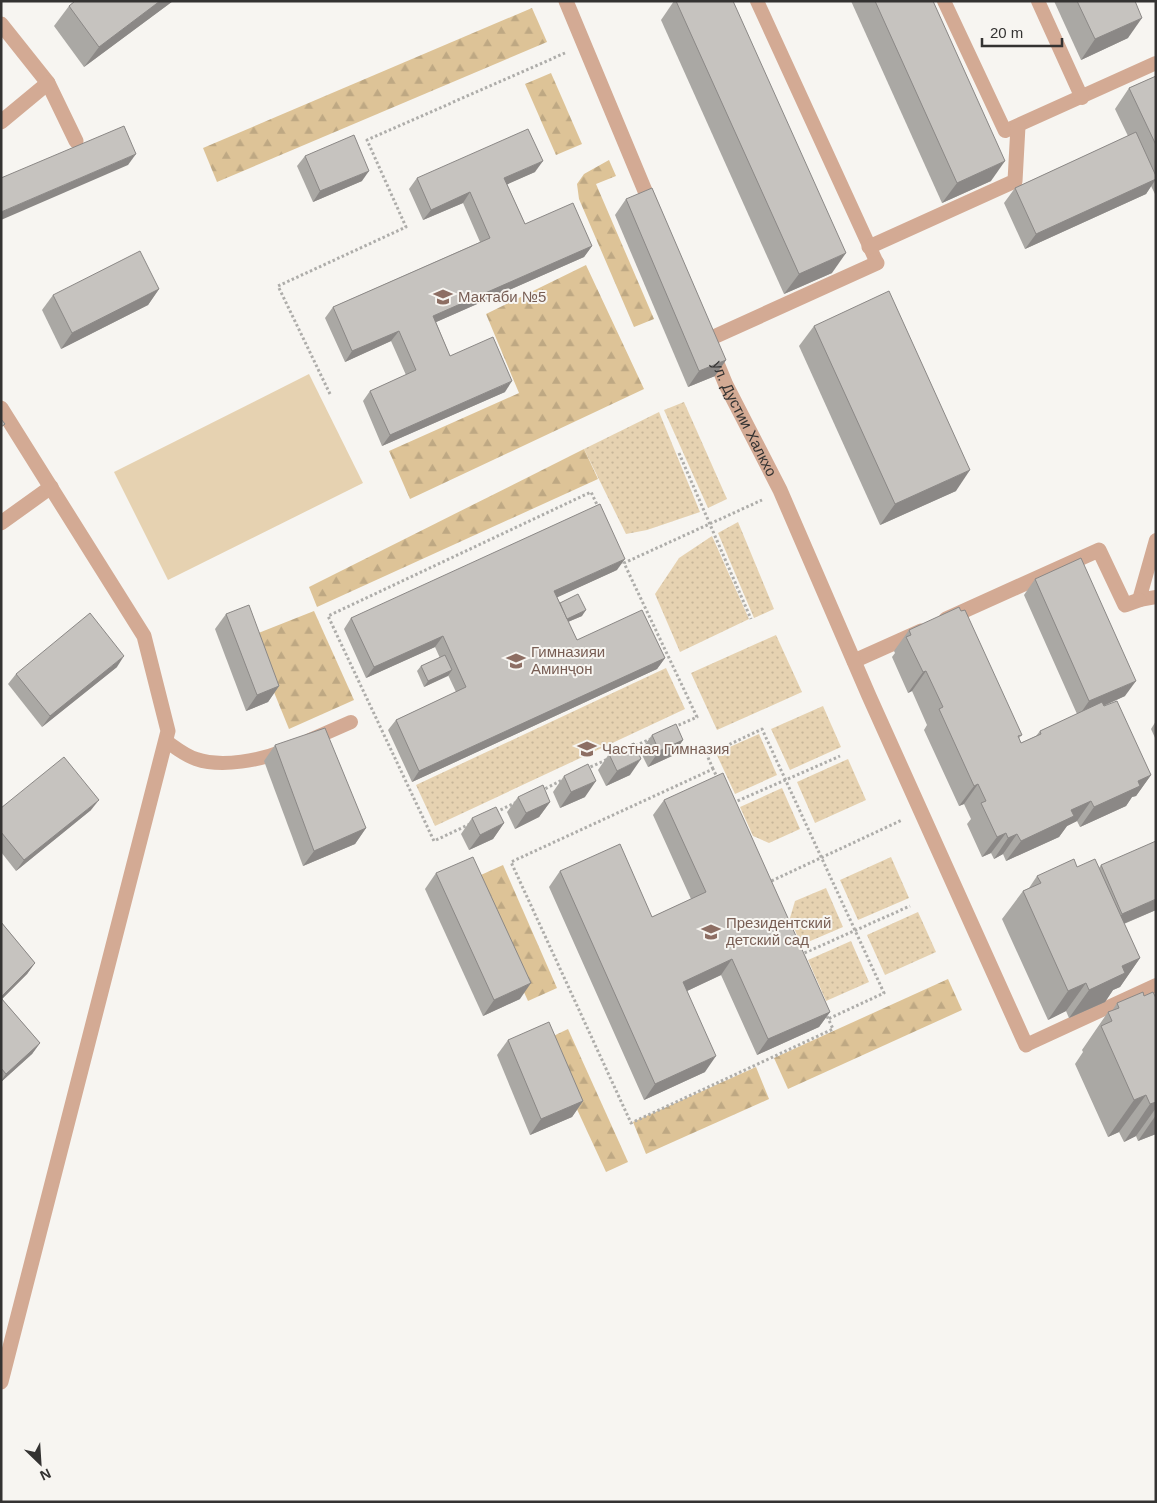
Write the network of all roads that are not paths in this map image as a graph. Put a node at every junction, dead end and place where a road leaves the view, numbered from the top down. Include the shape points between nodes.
1 (757, 1) edge
2 (944, 1) edge
3 (1038, 1) edge
4 (568, 2) edge
5 (1, 24) edge
6 (1156, 63) edge
7 (48, 83) junction
8 (1082, 98) junction
9 (1, 122) edge
10 (1018, 126) junction
11 (76, 140) dead end
12 (657, 220) edge
13 (870, 247) junction
14 (877, 263) joint
15 (699, 322) edge
16 (707, 340) junction
17 (1, 408) edge
18 (51, 487) junction
19 (1, 523) edge
20 (1156, 540) edge
21 (1156, 597) edge
22 (1139, 600) junction
23 (854, 661) junction
24 (351, 722) dead end
25 (166, 741) junction
26 (1156, 986) edge
27 (1026, 1045) joint
28 (1, 1382) edge

1 - 13 lane
2 - 10 lane via 1005,131
3 - 8 lane
4 - 12 street
5 - 7 street
6 - 8 lane
7 - 9 street
7 - 11 street
8 - 10 lane
10 - 13 street via 1015,181
13 - 14 lane
14 - 16 street
15 - 16 street, ул. Дустии Халкхо
16 - 23 street, ул. Дустии Халкхо via 726,385 780,490
17 - 18 street
18 - 19 street
18 - 25 street via 144,636 168,731
20 - 22 lane
21 - 22 lane
22 - 23 street via 1125,605 1099,550
23 - 27 street, ул. Дустии Халкхо
24 - 25 lane via 276,754 221,762 198,760
25 - 28 street
26 - 27 lane

